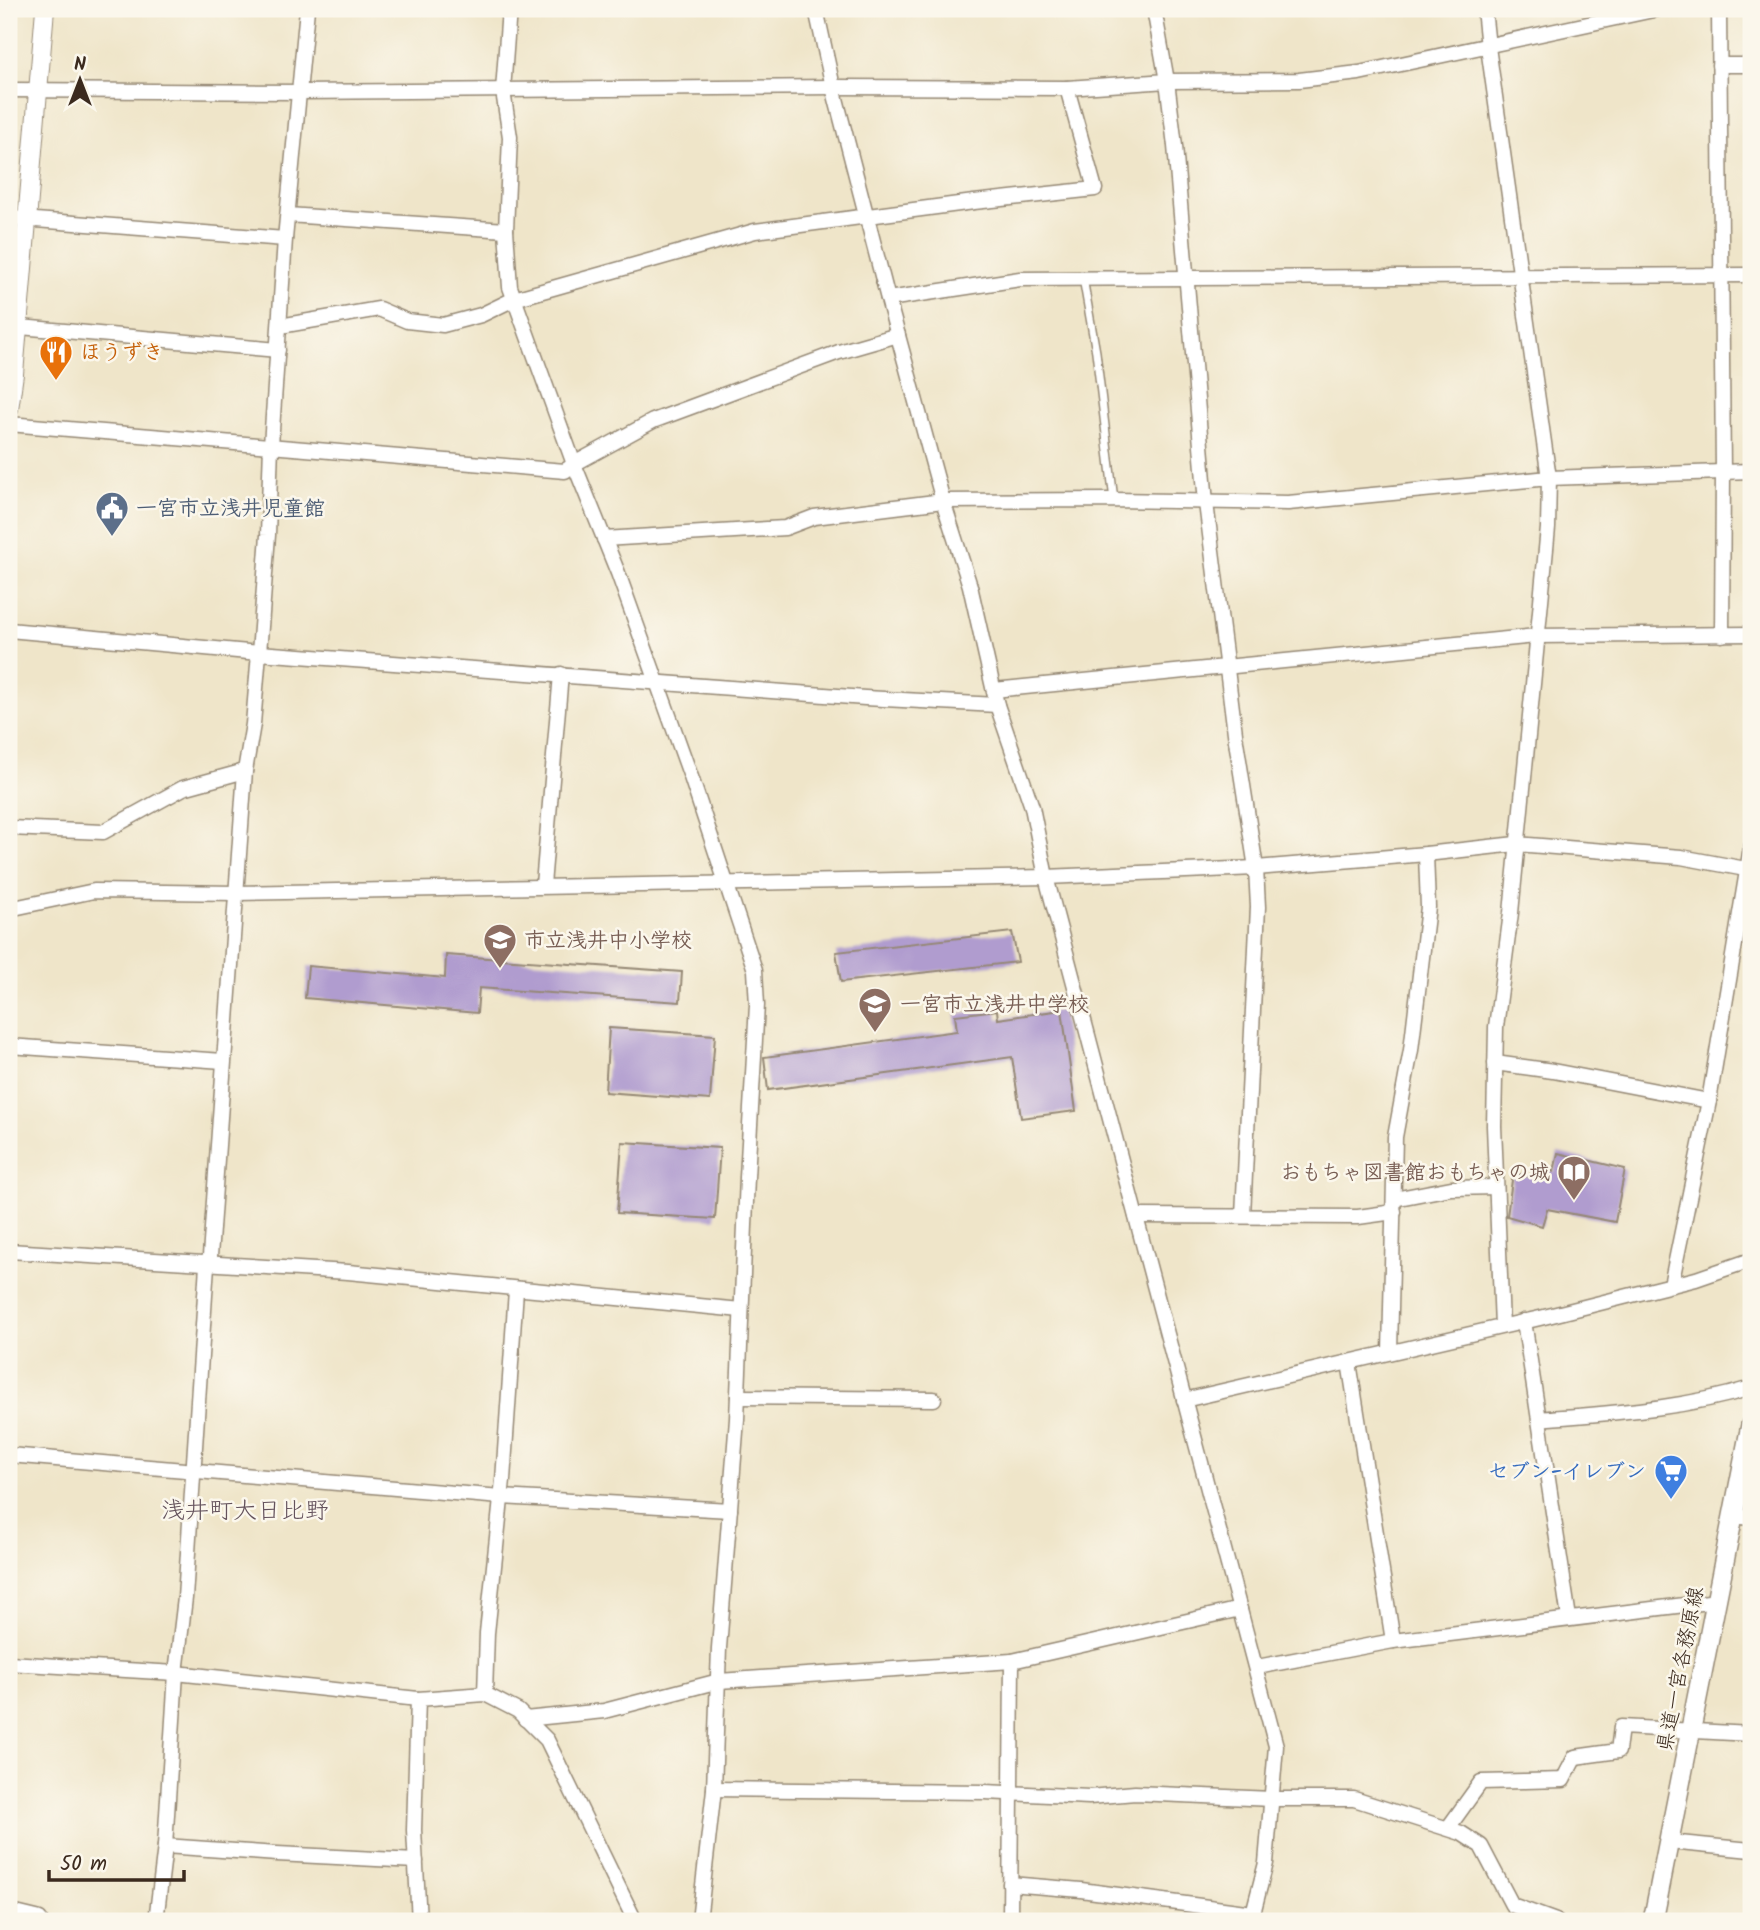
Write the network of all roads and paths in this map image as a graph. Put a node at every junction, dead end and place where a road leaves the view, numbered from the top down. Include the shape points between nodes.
1 (45, 9) edge
2 (307, 9) edge
3 (509, 9) edge
4 (816, 9) edge
5 (1154, 9) edge
6 (1484, 9) edge
7 (1658, 9) edge
8 (1719, 9) edge
9 (1623, 12) edge
10 (1488, 47) junction
11 (1719, 65) junction
12 (1751, 65) edge
13 (1167, 81) junction
14 (833, 87) junction
15 (1067, 88) junction
16 (9, 90) edge
17 (39, 90) junction
18 (503, 91) junction
19 (300, 92) junction
20 (288, 215) junction
21 (868, 216) junction
22 (9, 218) edge
23 (27, 219) junction
24 (506, 230) junction
25 (285, 239) junction
26 (1519, 275) junction
27 (1721, 275) junction
28 (1751, 275) edge
29 (1083, 278) junction
30 (1186, 278) junction
31 (514, 299) junction
32 (888, 299) junction
33 (13, 327) edge
34 (280, 327) junction
35 (898, 335) junction
36 (278, 350) junction
37 (9, 410) edge
38 (9, 424) edge
39 (271, 445) junction
40 (574, 464) junction
41 (1751, 471) edge
42 (1723, 472) junction
43 (1549, 478) junction
44 (1114, 500) junction
45 (943, 501) junction
46 (1206, 503) junction
47 (604, 539) junction
48 (9, 630) edge
49 (1751, 634) edge
50 (1722, 635) junction
51 (1536, 636) junction
52 (259, 653) junction
53 (1228, 667) junction
54 (561, 674) junction
55 (657, 681) junction
56 (996, 697) junction
57 (245, 771) junction
58 (9, 828) edge
59 (1516, 844) junction
60 (1751, 847) edge
61 (1426, 855) junction
62 (1256, 868) junction
63 (1749, 870) edge
64 (1046, 877) junction
65 (726, 883) junction
66 (543, 885) junction
67 (236, 893) junction
68 (9, 909) edge
69 (9, 1046) edge
70 (223, 1061) junction
71 (1495, 1063) junction
72 (1709, 1101) junction
73 (1496, 1187) junction
74 (1394, 1205) junction
75 (1242, 1215) junction
76 (1136, 1216) junction
77 (9, 1251) edge
78 (1751, 1260) edge
79 (206, 1265) junction
80 (1671, 1285) junction
81 (516, 1290) junction
82 (741, 1310) junction
83 (1524, 1321) junction
84 (1502, 1326) junction
85 (1390, 1352) junction
86 (1349, 1362) junction
87 (1751, 1388) edge
88 (738, 1396) junction
89 (934, 1399) dead end
90 (1184, 1400) junction
91 (1539, 1419) junction
92 (1750, 1434) edge
93 (9, 1455) edge
94 (193, 1470) junction
95 (501, 1497) junction
96 (730, 1510) junction
97 (1742, 1517) edge
98 (1717, 1601) junction
99 (1240, 1609) junction
100 (1569, 1618) junction
101 (1393, 1641) junction
102 (1012, 1661) junction
103 (9, 1663) edge
104 (1256, 1667) junction
105 (176, 1673) junction
106 (719, 1681) junction
107 (485, 1694) junction
108 (418, 1699) junction
109 (525, 1719) junction
110 (1691, 1732) junction
111 (1751, 1734) edge
112 (714, 1789) junction
113 (1011, 1794) junction
114 (1272, 1799) junction
115 (1448, 1828) junction
116 (1669, 1842) junction
117 (165, 1846) junction
118 (1751, 1850) edge
119 (415, 1861) junction
120 (1010, 1884) junction
121 (9, 1914) edge
122 (1252, 1917) edge
123 (38, 1921) edge
124 (156, 1921) edge
125 (419, 1921) edge
126 (635, 1921) edge
127 (699, 1921) edge
128 (1010, 1921) edge
129 (1556, 1921) edge
130 (1653, 1921) edge

1 - 17 street
2 - 19 street
3 - 18 street
4 - 14 street
5 - 13 street
6 - 10 street
7 - 9 street
8 - 11 street
9 - 10 street
10 - 13 street via 1311,79
10 - 26 street
11 - 12 street
11 - 27 street
13 - 15 street
13 - 30 street
14 - 15 street
14 - 18 street
14 - 21 street
15 - 21 street via 1095,189
16 - 17 street
17 - 19 street
17 - 23 street
18 - 19 street
18 - 24 street via 510,136
19 - 20 street
20 - 24 street
20 - 25 street
21 - 31 street via 755,231
21 - 32 street
22 - 23 street
23 - 25 street
23 - 33 street
24 - 31 street
25 - 34 street
26 - 27 street
26 - 30 street
26 - 43 street
27 - 28 street
27 - 42 street
29 - 30 street
29 - 32 street via 1020,279
29 - 44 lane
30 - 46 street
31 - 34 street via 481,315 443,325 407,321 379,309
31 - 40 street
32 - 35 street
33 - 36 street
33 - 37 street
34 - 36 street
35 - 40 street via 839,352 653,421
35 - 45 street
36 - 39 street
38 - 39 street
39 - 40 street via 565,471
39 - 52 street
40 - 47 street
41 - 42 street
42 - 43 street
42 - 50 street
43 - 46 street via 1288,503
43 - 51 street
44 - 45 street
44 - 46 street
45 - 47 street via 826,515 785,528
45 - 56 street via 970,586
46 - 53 street
47 - 55 street
48 - 52 street
49 - 50 street
50 - 51 street
51 - 53 street
51 - 59 street
52 - 54 street
52 - 57 street
53 - 56 street
53 - 62 street
54 - 55 street
54 - 66 street
55 - 56 street via 864,698
55 - 65 street
56 - 64 street via 1032,807
57 - 58 street via 183,788 103,832
57 - 67 street
59 - 61 street
59 - 63 street via 1681,858
59 - 71 street
60 - 63 street
61 - 62 street
61 - 74 street via 1427,907 1411,1050 1395,1137
62 - 64 street
62 - 75 street via 1258,907
63 - 72 street
64 - 65 street
64 - 76 street
65 - 66 street
65 - 82 street via 755,970 757,1005
66 - 67 street
67 - 68 street via 94,891
67 - 70 street
69 - 70 street
70 - 79 street
71 - 72 street
71 - 73 street
72 - 80 street
73 - 74 street via 1451,1188
73 - 84 street
74 - 75 street via 1358,1217
74 - 85 street
75 - 76 street
76 - 90 street
77 - 79 street
78 - 80 street
79 - 81 street via 348,1272
79 - 94 street
80 - 83 street
81 - 82 street
81 - 95 street
82 - 88 street
83 - 84 street
83 - 91 street
84 - 85 street
85 - 86 street
86 - 90 street
86 - 101 street
87 - 91 street via 1719,1398
88 - 89 street
88 - 96 street
90 - 99 street
91 - 100 street
92 - 97 main road, 県道一宮各務原線
93 - 94 street
94 - 95 street
94 - 105 street
95 - 96 street
95 - 107 street
96 - 106 street
97 - 98 main road, 県道一宮各務原線
98 - 100 street
98 - 110 main road, 県道一宮各務原線
99 - 102 street
99 - 104 street
100 - 101 street
101 - 104 street
102 - 106 street
102 - 113 street
103 - 105 street
104 - 114 street via 1276,1746
105 - 108 street
105 - 117 street
106 - 109 street via 604,1711
106 - 112 street
107 - 108 street
107 - 109 street
108 - 119 street
109 - 126 street via 547,1740
110 - 111 street
110 - 115 street via 1621,1727 1618,1751 1575,1757 1563,1780 1481,1782
110 - 116 main road, 県道一宮各務原線
112 - 113 street
112 - 127 street
113 - 114 street
113 - 120 street
114 - 115 street via 1354,1799
114 - 122 street via 1266,1863
115 - 129 street via 1481,1846 1512,1905
116 - 118 street
116 - 130 main road, 県道一宮各務原線
117 - 119 street
117 - 124 street
119 - 125 street
120 - 122 street via 1081,1890
120 - 128 street
121 - 123 main road

